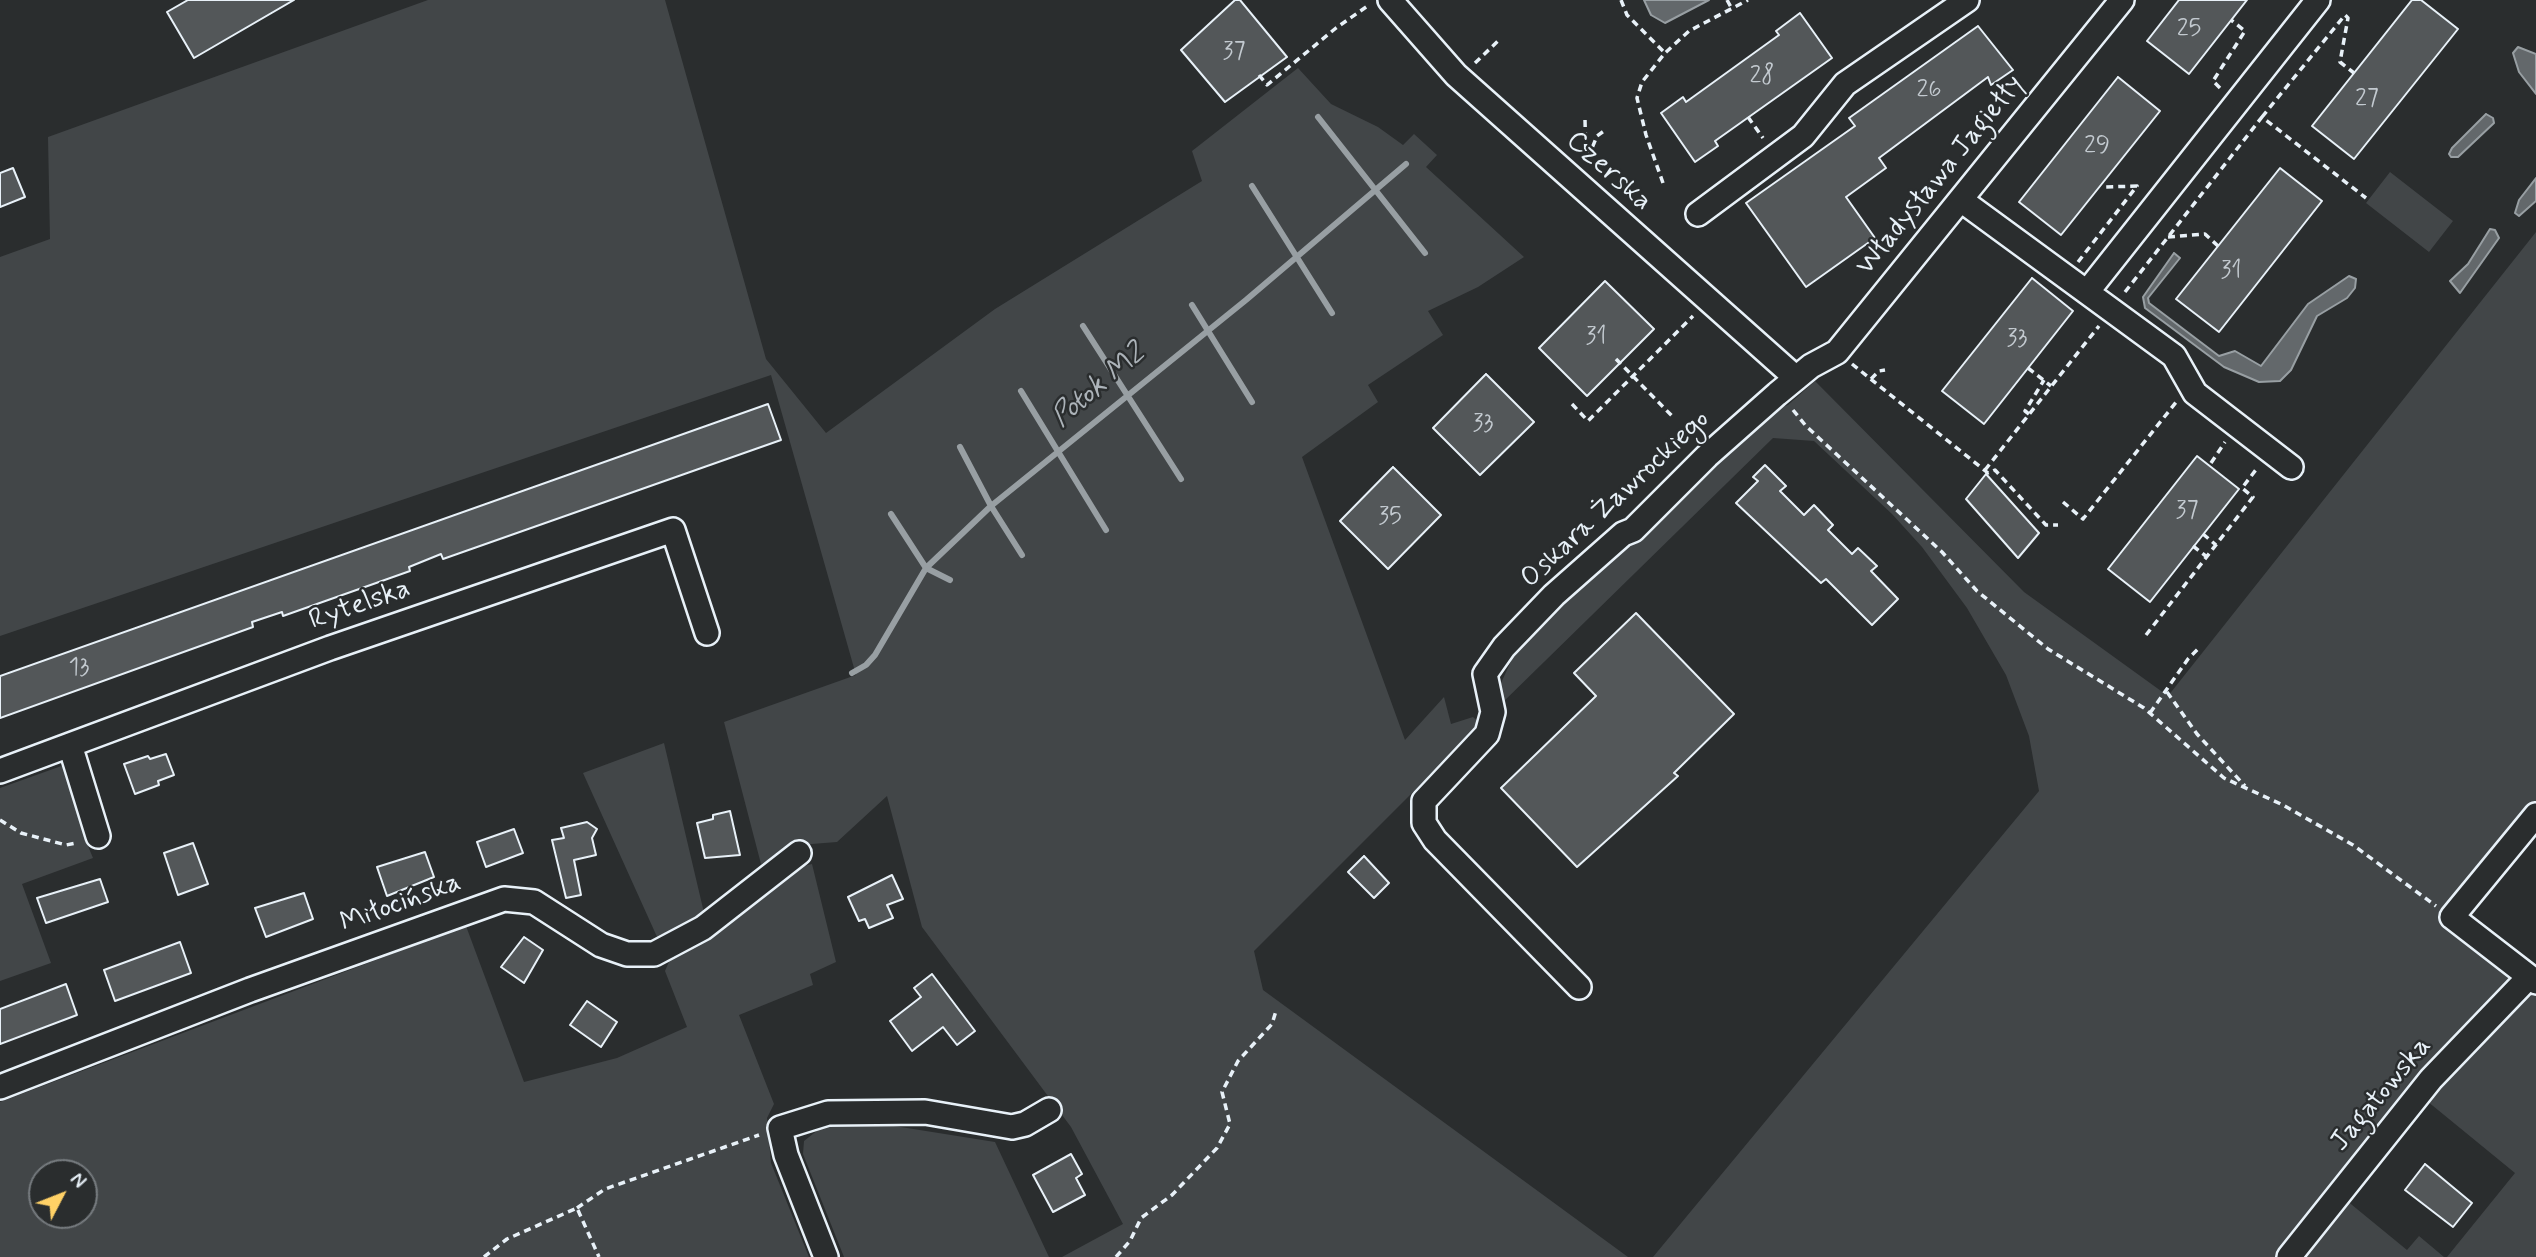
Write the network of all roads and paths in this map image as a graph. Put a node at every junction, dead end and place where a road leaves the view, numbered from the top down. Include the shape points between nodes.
1 (1621, 0) edge
2 (1727, 0) edge
3 (1748, 0) edge
4 (1967, 0) edge
5 (2122, 0) edge
6 (2318, 0) edge
7 (1380, 2) edge
8 (1732, 9) junction
9 (2231, 20) dead end
10 (1498, 41) dead end
11 (1665, 53) junction
12 (1471, 60) dead end
13 (2354, 73) dead end
14 (1259, 75) dead end
15 (2237, 104) junction
16 (1748, 117) dead end
17 (2262, 117) junction
18 (1604, 131) dead end
19 (1775, 155) junction
20 (1587, 159) dead end
21 (1663, 183) dead end
22 (2102, 183) dead end
23 (2366, 198) dead end
24 (1961, 200) junction
25 (1698, 214) dead end
26 (2168, 237) junction
27 (2218, 246) dead end
28 (2066, 277) junction
29 (2087, 292) junction
30 (2111, 310) junction
31 (1695, 314) dead end
32 (1664, 346) junction
33 (1668, 350) dead end
34 (1616, 359) dead end
35 (1857, 368) dead end
36 (2028, 368) dead end
37 (1885, 370) dead end
38 (1633, 376) junction
39 (1796, 378) junction
40 (1871, 379) junction
41 (2044, 380) junction
42 (2051, 386) junction
43 (2182, 395) dead end
44 (1572, 404) dead end
45 (2029, 414) junction
46 (1673, 417) dead end
47 (1806, 426) dead end
48 (2216, 433) dead end
49 (2211, 463) dead end
50 (2261, 463) dead end
51 (2291, 467) dead end
52 (1985, 470) junction
53 (2063, 502) dead end
54 (2058, 525) dead end
55 (2203, 534) dead end
56 (2216, 545) junction
57 (2193, 546) dead end
58 (2207, 557) junction
59 (707, 633) dead end
60 (2146, 635) dead end
61 (2200, 648) dead end
62 (2167, 692) junction
63 (2150, 713) junction
64 (70, 745) junction
65 (0, 771) edge
66 (2246, 787) junction
67 (2536, 815) edge
68 (0, 820) edge
69 (98, 836) joint
70 (799, 853) dead end
71 (2452, 917) junction
72 (2532, 979) edge
73 (1579, 987) dead end
74 (1276, 1011) dead end
75 (0, 1087) edge
76 (1049, 1110) dead end
77 (780, 1128) junction
78 (577, 1208) junction
79 (484, 1257) edge
80 (599, 1257) edge
81 (826, 1257) edge
82 (1116, 1257) edge
83 (2289, 1257) edge

1 - 11 path via 1627,15
2 - 8 path
3 - 8 path
4 - 19 street via 1845,84 1803,136
5 - 24 street, Władysława Jagiełły
6 - 15 street
7 - 14 path via 1336,28 1267,85
7 - 39 street, Czerska via 1455,75
8 - 11 path via 1689,31
9 - 15 path via 2245,31 2213,81
10 - 12 path via 1475,64
11 - 21 path via 1642,82 1637,98
13 - 17 path via 2340,62 2345,15
15 - 29 street
16 - 19 path
17 - 23 path
17 - 26 path
18 - 20 path
19 - 25 street
22 - 28 path via 2106,187 2137,186
24 - 28 street
24 - 39 street, Władysława Jagiełły via 1837,352
26 - 27 path via 2204,234
26 - 30 path
28 - 29 street
29 - 30 street
30 - 42 path
30 - 51 street via 2174,356 2195,393
31 - 32 path
32 - 33 path
32 - 38 path
34 - 38 path
35 - 40 path
36 - 41 path
37 - 40 path
38 - 44 path via 1588,421
38 - 46 path
39 - 73 street, Oskara Żawrockiego via 1707,456 1633,530 1554,596 1504,647 1485,674 1493,712 1487,734 1424,801 1424,823 1435,840
40 - 52 path
41 - 42 path
41 - 45 path via 2025,411
42 - 45 path
43 - 53 path via 2083,519
45 - 52 path
47 - 63 path via 1942,552 1977,591 2048,649
48 - 49 path via 2226,441
50 - 56 path via 2242,488 2253,497
52 - 54 path via 1994,470 2046,525
55 - 56 path
56 - 58 path
57 - 58 path
58 - 60 path
59 - 64 street, Rytelska via 673,530 330,648
61 - 62 path
62 - 63 path
62 - 66 path via 2197,734
63 - 66 path via 2214,771
64 - 65 street, Rytelska
64 - 69 street
66 - 71 path via 2353,845
67 - 71 street
68 - 69 path via 21,833 66,845
70 - 75 street, Miłocińska via 703,928 654,954 627,954 601,945 534,902 504,899 250,990
71 - 72 street, Jagatowska
72 - 83 street, Jagatowska via 2431,1079
74 - 82 path via 1272,1024 1238,1062 1222,1092 1230,1124 1217,1148 1172,1195 1140,1218 1130,1241
76 - 77 street via 1012,1127 911,1112 828,1113
77 - 78 path via 605,1189
77 - 81 street
78 - 79 path via 507,1239
78 - 80 path

